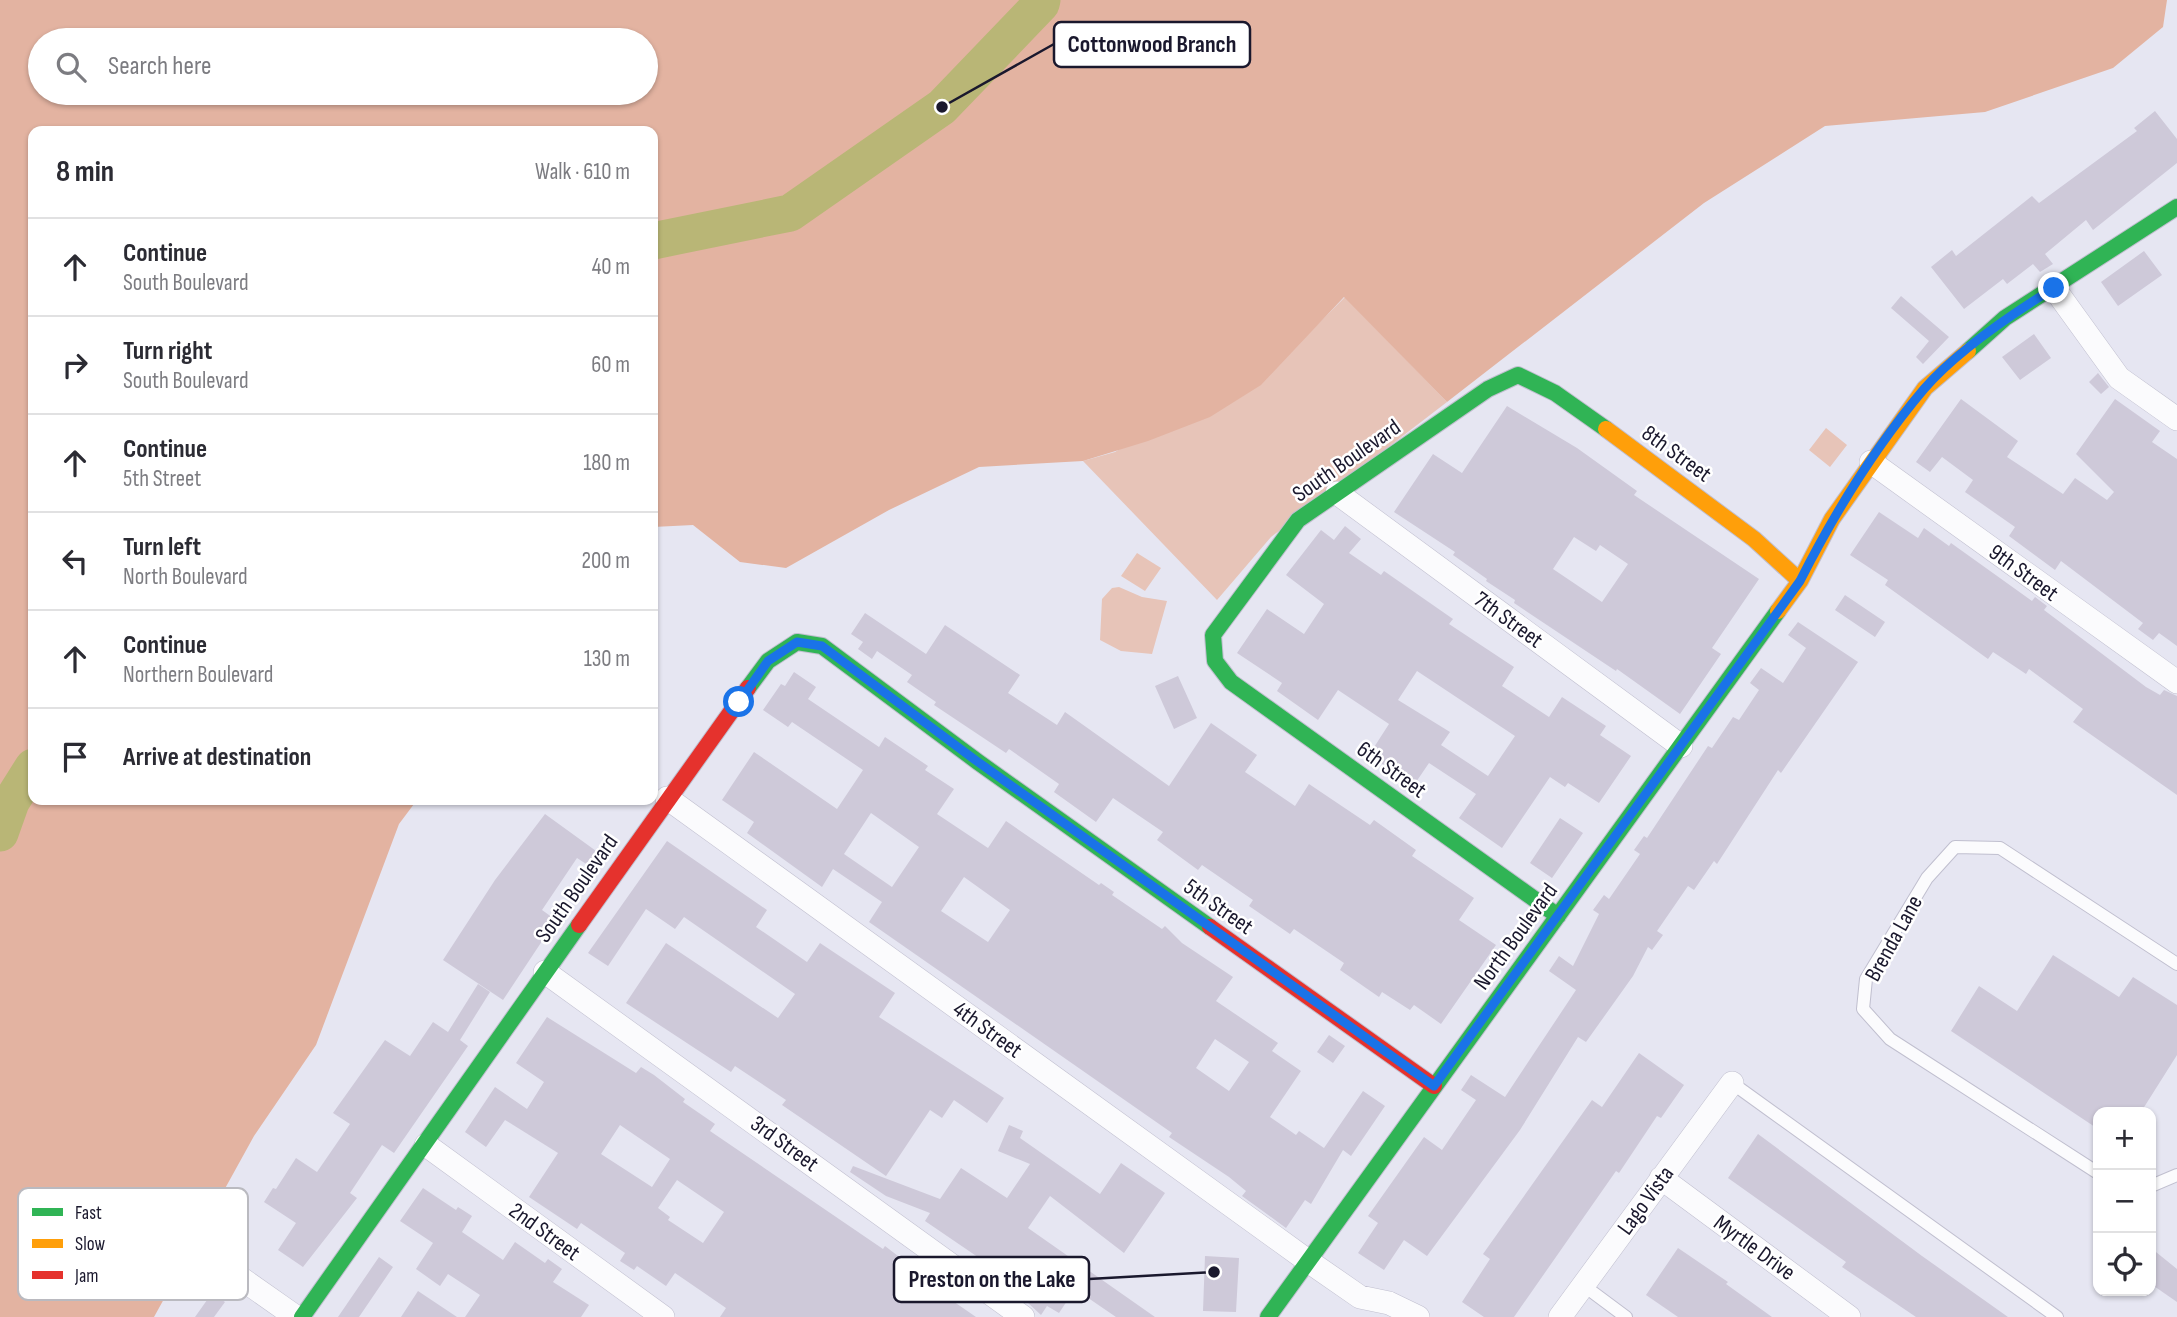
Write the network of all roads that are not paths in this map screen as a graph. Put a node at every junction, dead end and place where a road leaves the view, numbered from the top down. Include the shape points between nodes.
1 (2177, 207) edge
2 (2054, 288) junction
3 (1518, 375) joint
4 (2177, 419) edge
5 (1871, 462) junction
6 (1337, 493) junction
7 (1800, 581) junction
8 (1210, 651) joint
9 (2177, 682) edge
10 (1681, 746) junction
11 (978, 762) joint
12 (667, 798) junction
13 (1558, 916) junction
14 (2177, 964) edge
15 (545, 972) junction
16 (1732, 1083) joint
17 (1434, 1086) junction
18 (426, 1145) junction
19 (2095, 1170) edge
20 (2177, 1175) edge
21 (1661, 1178) junction
22 (2156, 1184) edge
23 (1308, 1261) junction
24 (248, 1283) edge
25 (1583, 1285) junction
26 (296, 1317) edge
27 (302, 1317) edge
28 (663, 1317) edge
29 (1023, 1317) edge
30 (1268, 1317) edge
31 (1418, 1317) edge
32 (1560, 1317) edge
33 (1626, 1317) edge
34 (1849, 1317) edge
35 (2057, 1317) edge

1 - 2 street, North Boulevard
2 - 4 street via 2119,378
2 - 5 street, North Boulevard via 2005,318 1925,388
3 - 6 street, South Boulevard via 1488,390
3 - 7 street, 8th Street via 1555,393 1654,463 1754,539
5 - 7 street, North Boulevard via 1832,519
5 - 9 street, 9th Street
6 - 8 street, South Boulevard via 1298,520 1213,635
6 - 10 street, 7th Street
7 - 10 street, North Boulevard
8 - 13 street, 6th Street via 1231,682
10 - 13 street, North Boulevard
11 - 12 street, South Boulevard via 822,646 797,642 768,661
11 - 17 street, 5th Street
12 - 15 street, South Boulevard
12 - 23 street, 4th Street
13 - 17 street, North Boulevard
14 - 19 lane, Brenda Lane via 2000,848 1955,847 1927,878 1866,979 1863,1009 1891,1039
15 - 18 street, South Boulevard
15 - 29 street, 3rd Street
16 - 21 street, Lago Vista
16 - 35 lane
17 - 23 street, North Boulevard
18 - 27 street, South Boulevard
18 - 28 street, 2nd Street
20 - 22 lane
21 - 25 street, Lago Vista
21 - 34 street, Myrtle Drive
23 - 30 street, North Boulevard
23 - 31 street, 4th Street via 1360,1297 1389,1303
24 - 26 street
25 - 32 street, Lago Vista
25 - 33 lane

